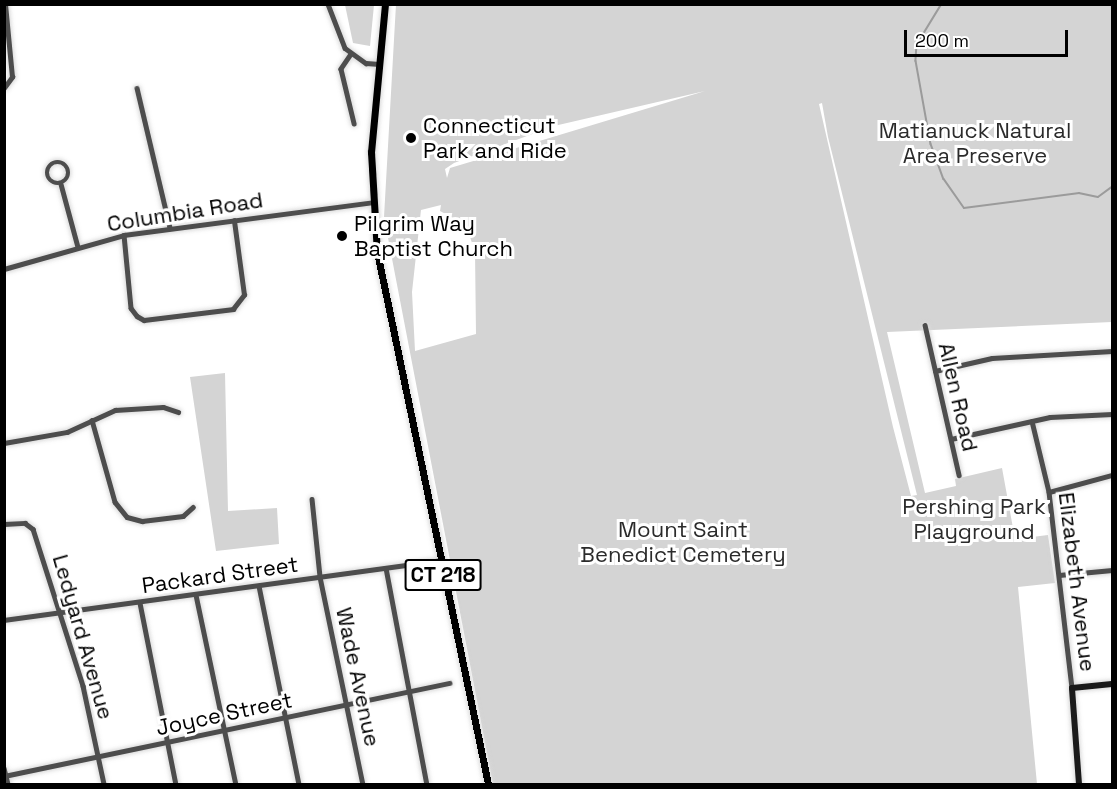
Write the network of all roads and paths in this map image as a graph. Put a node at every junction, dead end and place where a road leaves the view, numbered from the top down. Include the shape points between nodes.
1 (5, 4) edge
2 (328, 4) edge
3 (385, 4) edge
4 (351, 54) junction
5 (379, 64) junction
6 (4, 88) edge
7 (137, 88) dead end
8 (354, 123) dead end
9 (61, 184) junction
10 (373, 202) junction
11 (234, 221) junction
12 (170, 228) junction
13 (124, 235) junction
14 (78, 247) junction
15 (4, 269) edge
16 (925, 325) dead end
17 (1113, 351) edge
18 (935, 371) junction
19 (178, 412) dead end
20 (1113, 414) edge
21 (92, 420) junction
22 (1032, 421) junction
23 (951, 440) junction
24 (4, 443) edge
25 (959, 475) dead end
26 (1113, 475) edge
27 (1049, 492) junction
28 (312, 499) dead end
29 (193, 507) dead end
30 (4, 524) edge
31 (440, 560) junction
32 (386, 568) junction
33 (1113, 570) edge
34 (1059, 575) junction
35 (320, 577) junction
36 (259, 586) junction
37 (196, 595) junction
38 (140, 603) junction
39 (62, 614) junction
40 (4, 620) edge
41 (449, 683) dead end
42 (1113, 684) edge
43 (1072, 688) junction
44 (408, 693) junction
45 (347, 706) junction
46 (286, 718) junction
47 (225, 731) junction
48 (168, 742) junction
49 (100, 757) junction
50 (4, 768) edge
51 (6, 776) edge
52 (485, 782) edge
53 (8, 784) edge
54 (104, 784) edge
55 (176, 784) edge
56 (236, 784) edge
57 (299, 784) edge
58 (363, 784) edge
59 (427, 784) edge
60 (1079, 784) edge

1 - 6 street via 12,77
2 - 4 street via 335,32
3 - 5 main road, CT 218
4 - 5 street
4 - 8 street via 341,69
5 - 10 main road, CT 218
7 - 12 street
9 - 9 street via 69,170 56,162 48,176
9 - 14 street
10 - 11 street, Columbia Road
10 - 31 main road, CT 218 via 401,372
11 - 12 street, Columbia Road
11 - 13 street via 241,303 233,309 188,315 137,316 131,308
12 - 13 street, Columbia Road
13 - 14 street, Columbia Road
14 - 15 street, Columbia Road
16 - 18 street, Allen Road
17 - 18 street via 992,358
18 - 23 street, Allen Road
19 - 21 street via 164,407 115,410
20 - 22 street
21 - 24 street via 67,432
21 - 29 street via 115,502 127,516 162,519 183,516
22 - 23 street
22 - 27 street, Elizabeth Avenue
23 - 25 street, Allen Road
26 - 27 street
27 - 34 street, Elizabeth Avenue
28 - 35 street, Wade Avenue
30 - 39 street, Ledyard Avenue via 25,523 33,529
31 - 32 street, Packard Street
31 - 52 main road, CT 218
32 - 35 street, Packard Street
32 - 44 street
33 - 34 street
34 - 43 street, Elizabeth Avenue
35 - 36 street, Packard Street
35 - 45 street, Wade Avenue
36 - 37 street, Packard Street
36 - 46 street
37 - 38 street, Packard Street
37 - 47 street
38 - 39 street, Packard Street
38 - 48 street
39 - 40 street, Packard Street
39 - 49 street, Ledyard Avenue
41 - 44 street, Joyce Street
42 - 43 street
43 - 60 street, Elizabeth Avenue
44 - 45 street, Joyce Street
44 - 59 street
45 - 46 street, Joyce Street
45 - 58 street, Wade Avenue
46 - 47 street, Joyce Street
46 - 57 street
47 - 48 street, Joyce Street
47 - 56 street
48 - 49 street, Joyce Street
48 - 55 street
49 - 51 street, Joyce Street
49 - 54 street, Ledyard Avenue
50 - 51 street
51 - 53 street

